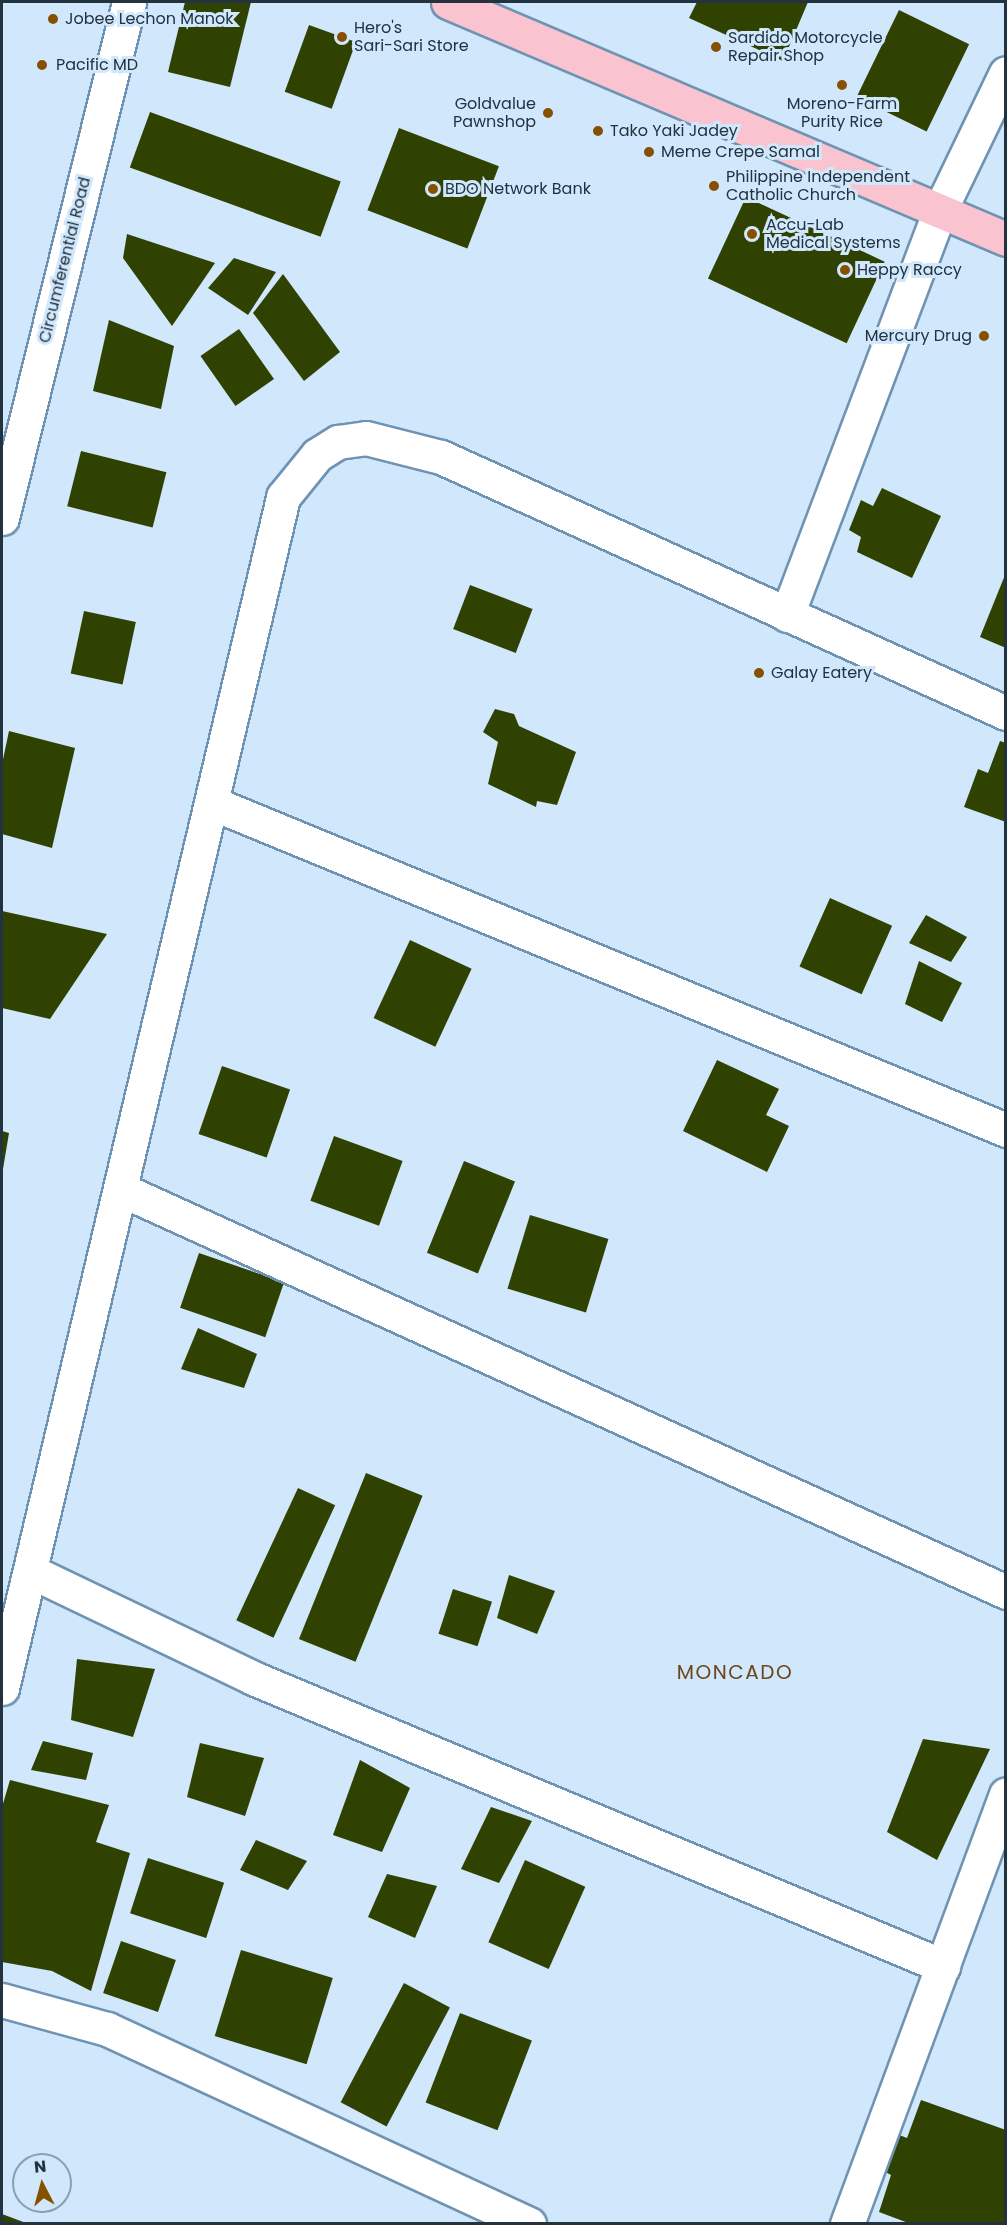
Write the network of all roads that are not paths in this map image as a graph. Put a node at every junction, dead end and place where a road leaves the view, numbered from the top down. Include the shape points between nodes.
1 (129, 2) edge
2 (448, 2) edge
3 (1005, 74) edge
4 (939, 212) junction
5 (1005, 239) edge
6 (2, 518) edge
7 (787, 615) junction
8 (1005, 713) edge
9 (212, 803) junction
10 (1005, 1130) edge
11 (122, 1190) junction
12 (32, 1572) junction
13 (1005, 1592) edge
14 (2, 1688) edge
15 (1005, 1795) edge
16 (943, 1966) junction
17 (2, 2000) edge
18 (529, 2223) edge
19 (847, 2223) edge

1 - 6 street, Circumferential Road
2 - 4 main road
3 - 4 street
4 - 5 main road
4 - 7 street
7 - 8 street
7 - 9 street via 441,457 366,438 338,442 317,455 283,497
9 - 10 street
9 - 11 street
11 - 12 street
11 - 13 street
12 - 14 street
12 - 16 street via 253,1678
15 - 16 street
16 - 19 street
17 - 18 street via 107,2029

